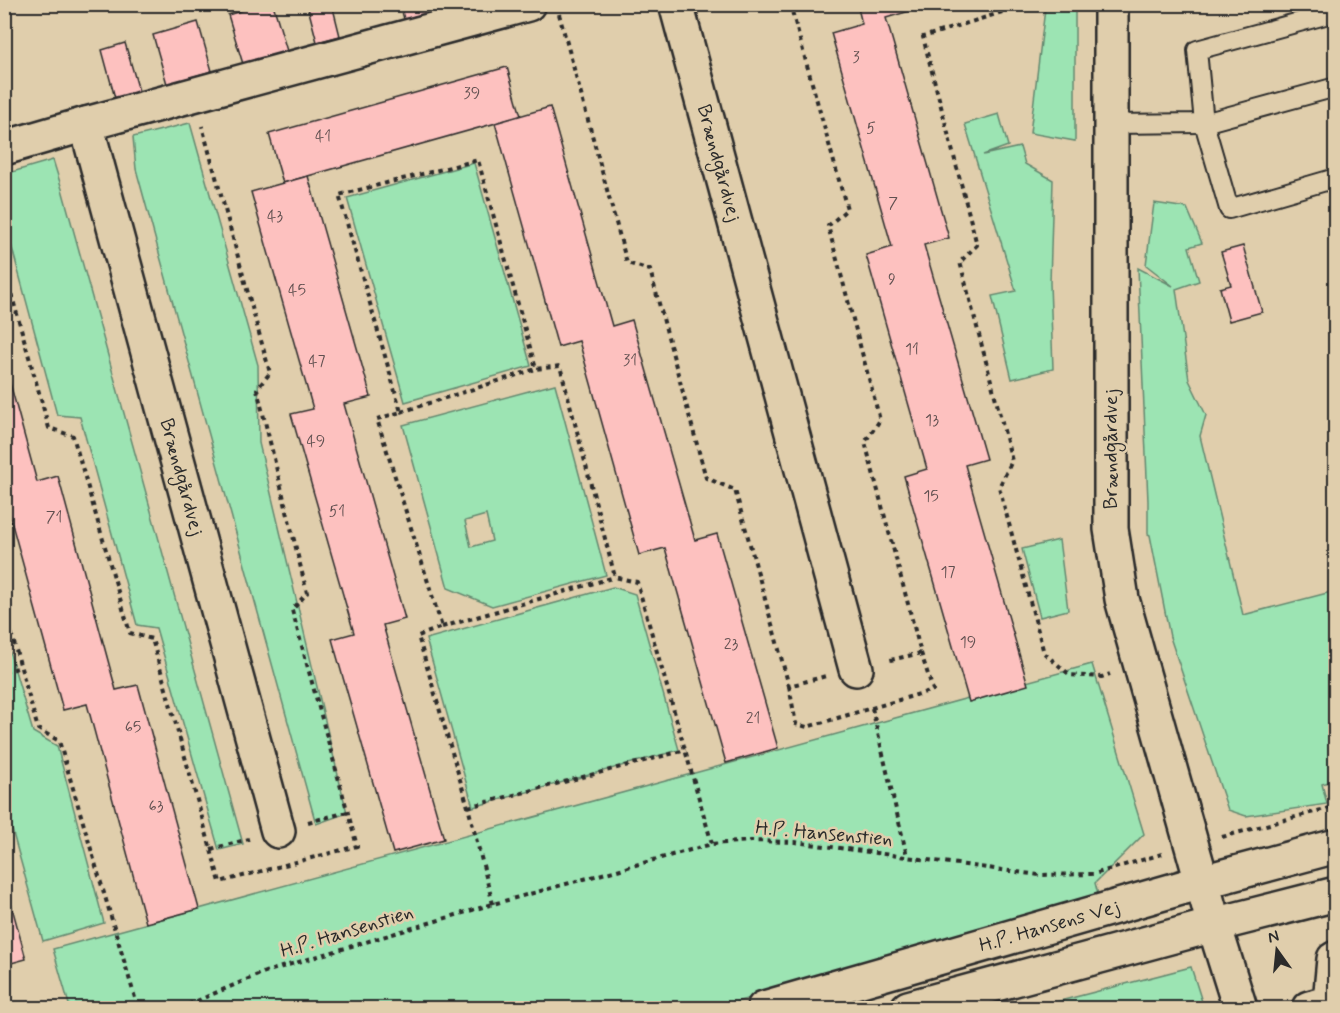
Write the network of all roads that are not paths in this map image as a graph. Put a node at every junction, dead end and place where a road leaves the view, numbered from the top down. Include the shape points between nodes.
1 (528, 4) edge
2 (676, 4) edge
3 (1111, 4) edge
4 (1335, 12) edge
5 (1335, 87) edge
6 (1204, 123) junction
7 (86, 124) junction
8 (1111, 124) junction
9 (4, 148) edge
10 (1335, 178) edge
11 (856, 669) dead end
12 (278, 831) dead end
13 (1335, 846) edge
14 (1202, 882) junction
15 (1335, 894) edge
16 (1214, 925) junction
17 (1335, 958) edge
18 (764, 1008) edge
19 (908, 1008) edge
20 (1240, 1008) edge
21 (1309, 1008) edge

1 - 7 street
2 - 11 street, Brændgårdvej
3 - 8 street, Brændgårdvej
4 - 6 lane via 1197,50
5 - 6 lane
6 - 8 lane
6 - 10 lane via 1229,209
7 - 9 street
7 - 12 street, Brændgårdvej
8 - 14 street, Brændgårdvej via 1111,529 1122,599
13 - 14 street, H.P. Hansens Vej
14 - 16 street, Brændgårdvej
14 - 18 street, H.P. Hansens Vej
15 - 16 street
16 - 19 street
16 - 20 street, Brændgårdvej
17 - 21 street via 1330,1002

